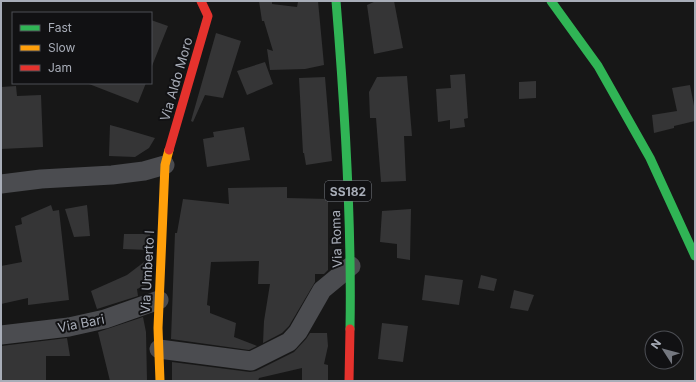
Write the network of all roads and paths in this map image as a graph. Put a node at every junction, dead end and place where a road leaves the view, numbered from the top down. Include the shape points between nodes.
1 (336, 1) edge
2 (551, 1) edge
3 (208, 6) edge
4 (165, 165) junction
5 (1, 184) edge
6 (695, 256) edge
7 (351, 266) junction
8 (159, 300) junction
9 (1, 335) edge
10 (159, 349) junction
11 (160, 381) edge
12 (349, 381) edge

1 - 7 street, Via Roma / SS182 via 342,71
2 - 6 street via 602,72 650,158
3 - 4 street, Via Aldo Moro
4 - 5 street via 144,171 112,175
4 - 8 street, Via Umberto I
7 - 10 street via 322,290 298,332 289,342 251,360
7 - 12 street, Via Roma / SS182
8 - 9 street, Via Bari via 105,319 69,327
8 - 10 street, Via Umberto I
10 - 11 street, Via Umberto I

